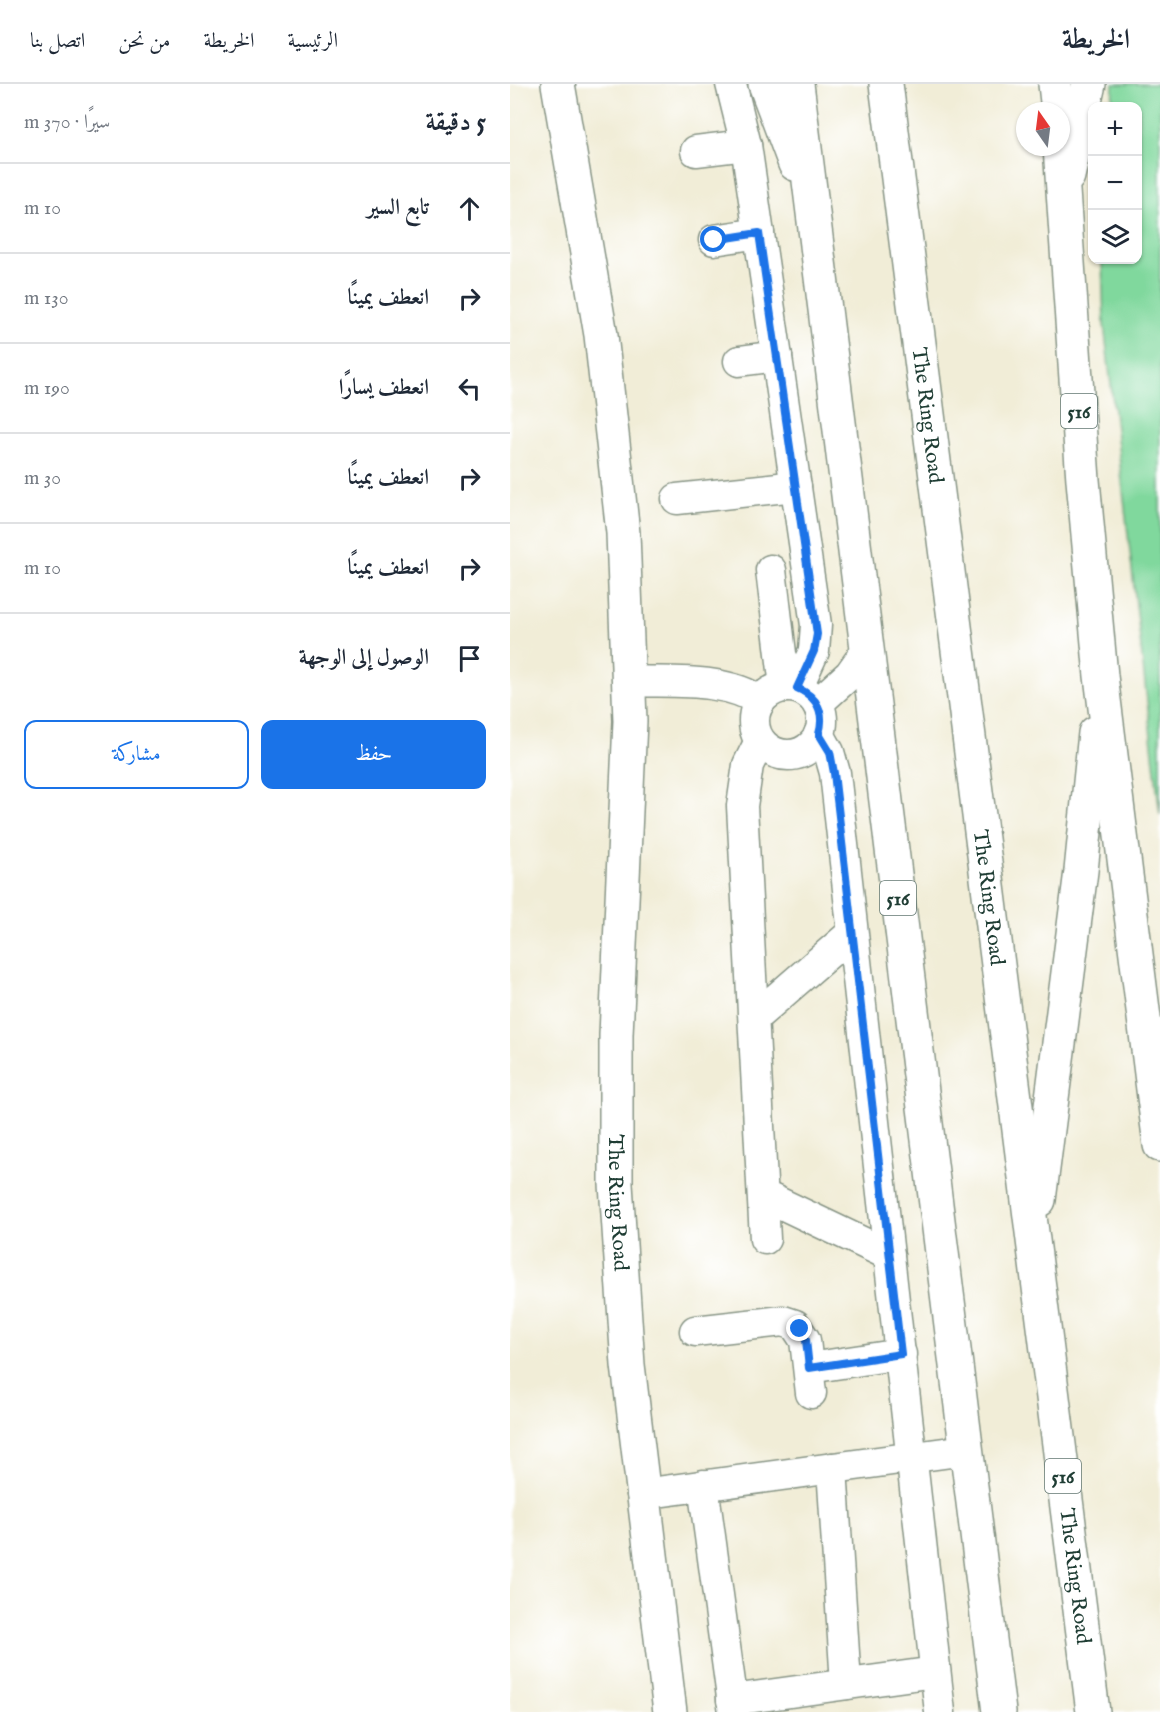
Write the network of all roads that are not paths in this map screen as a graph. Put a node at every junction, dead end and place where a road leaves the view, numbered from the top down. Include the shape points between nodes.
1 (558, 84) edge
2 (731, 84) edge
3 (765, 84) edge
4 (797, 84) edge
5 (886, 84) edge
6 (1055, 84) edge
7 (1089, 84) edge
8 (1057, 102) edge
9 (746, 145) junction
10 (696, 151) dead end
11 (1061, 156) edge
12 (1064, 192) junction
13 (815, 220) junction
14 (759, 233) junction
15 (714, 240) dead end
16 (777, 356) junction
17 (739, 361) dead end
18 (796, 486) junction
19 (678, 499) dead end
20 (771, 570) dead end
21 (867, 650) junction
22 (1101, 676) junction
23 (630, 681) junction
24 (790, 695) junction
25 (819, 734) junction
26 (760, 741) junction
27 (852, 933) junction
28 (754, 1018) junction
29 (1160, 1145) edge
30 (763, 1195) junction
31 (765, 1239) dead end
32 (1034, 1240) junction
33 (890, 1255) junction
34 (695, 1332) dead end
35 (901, 1354) junction
36 (966, 1450) junction
37 (912, 1457) junction
38 (832, 1468) junction
39 (703, 1485) junction
40 (642, 1494) junction
41 (935, 1672) junction
42 (846, 1684) junction
43 (733, 1706) edge
44 (670, 1712) edge
45 (940, 1712) edge
46 (999, 1712) edge
47 (1093, 1712) edge

1 - 23 highway, The Ring Road via 604,358 623,533
2 - 9 lane
3 - 13 highway, 516
4 - 13 highway, 516
5 - 32 highway, The Ring Road / 516
6 - 8 highway
7 - 12 highway
9 - 10 lane
9 - 14 lane
11 - 12 highway, 516
12 - 22 highway, 516 via 1083,480
13 - 21 highway, 516
14 - 15 lane
14 - 16 lane
16 - 17 lane
16 - 18 lane
18 - 19 lane
18 - 24 lane via 817,634 814,651
20 - 24 lane
21 - 24 lane via 845,680
21 - 36 highway, 516
22 - 29 highway, 516
22 - 32 highway, 516 via 1077,906
23 - 24 lane via 726,686 749,694
23 - 40 highway, The Ring Road via 616,1035 616,1184 621,1286
24 - 25 lane via 822,724
24 - 26 lane via 754,721
25 - 26 lane via 806,750 786,755
25 - 27 lane via 830,752 834,773
26 - 28 lane via 748,765 742,792
27 - 28 lane
27 - 33 lane
28 - 30 lane
30 - 31 lane
30 - 33 lane
32 - 47 highway, The Ring Road / 516
33 - 35 lane
34 - 35 lane via 790,1322 804,1334 810,1380
35 - 37 lane
36 - 37 lane
36 - 46 highway, 516
37 - 38 lane
37 - 41 lane
38 - 39 lane
38 - 42 lane
39 - 40 lane
39 - 43 lane
40 - 44 highway, The Ring Road
41 - 42 lane
41 - 45 lane
42 - 43 lane

